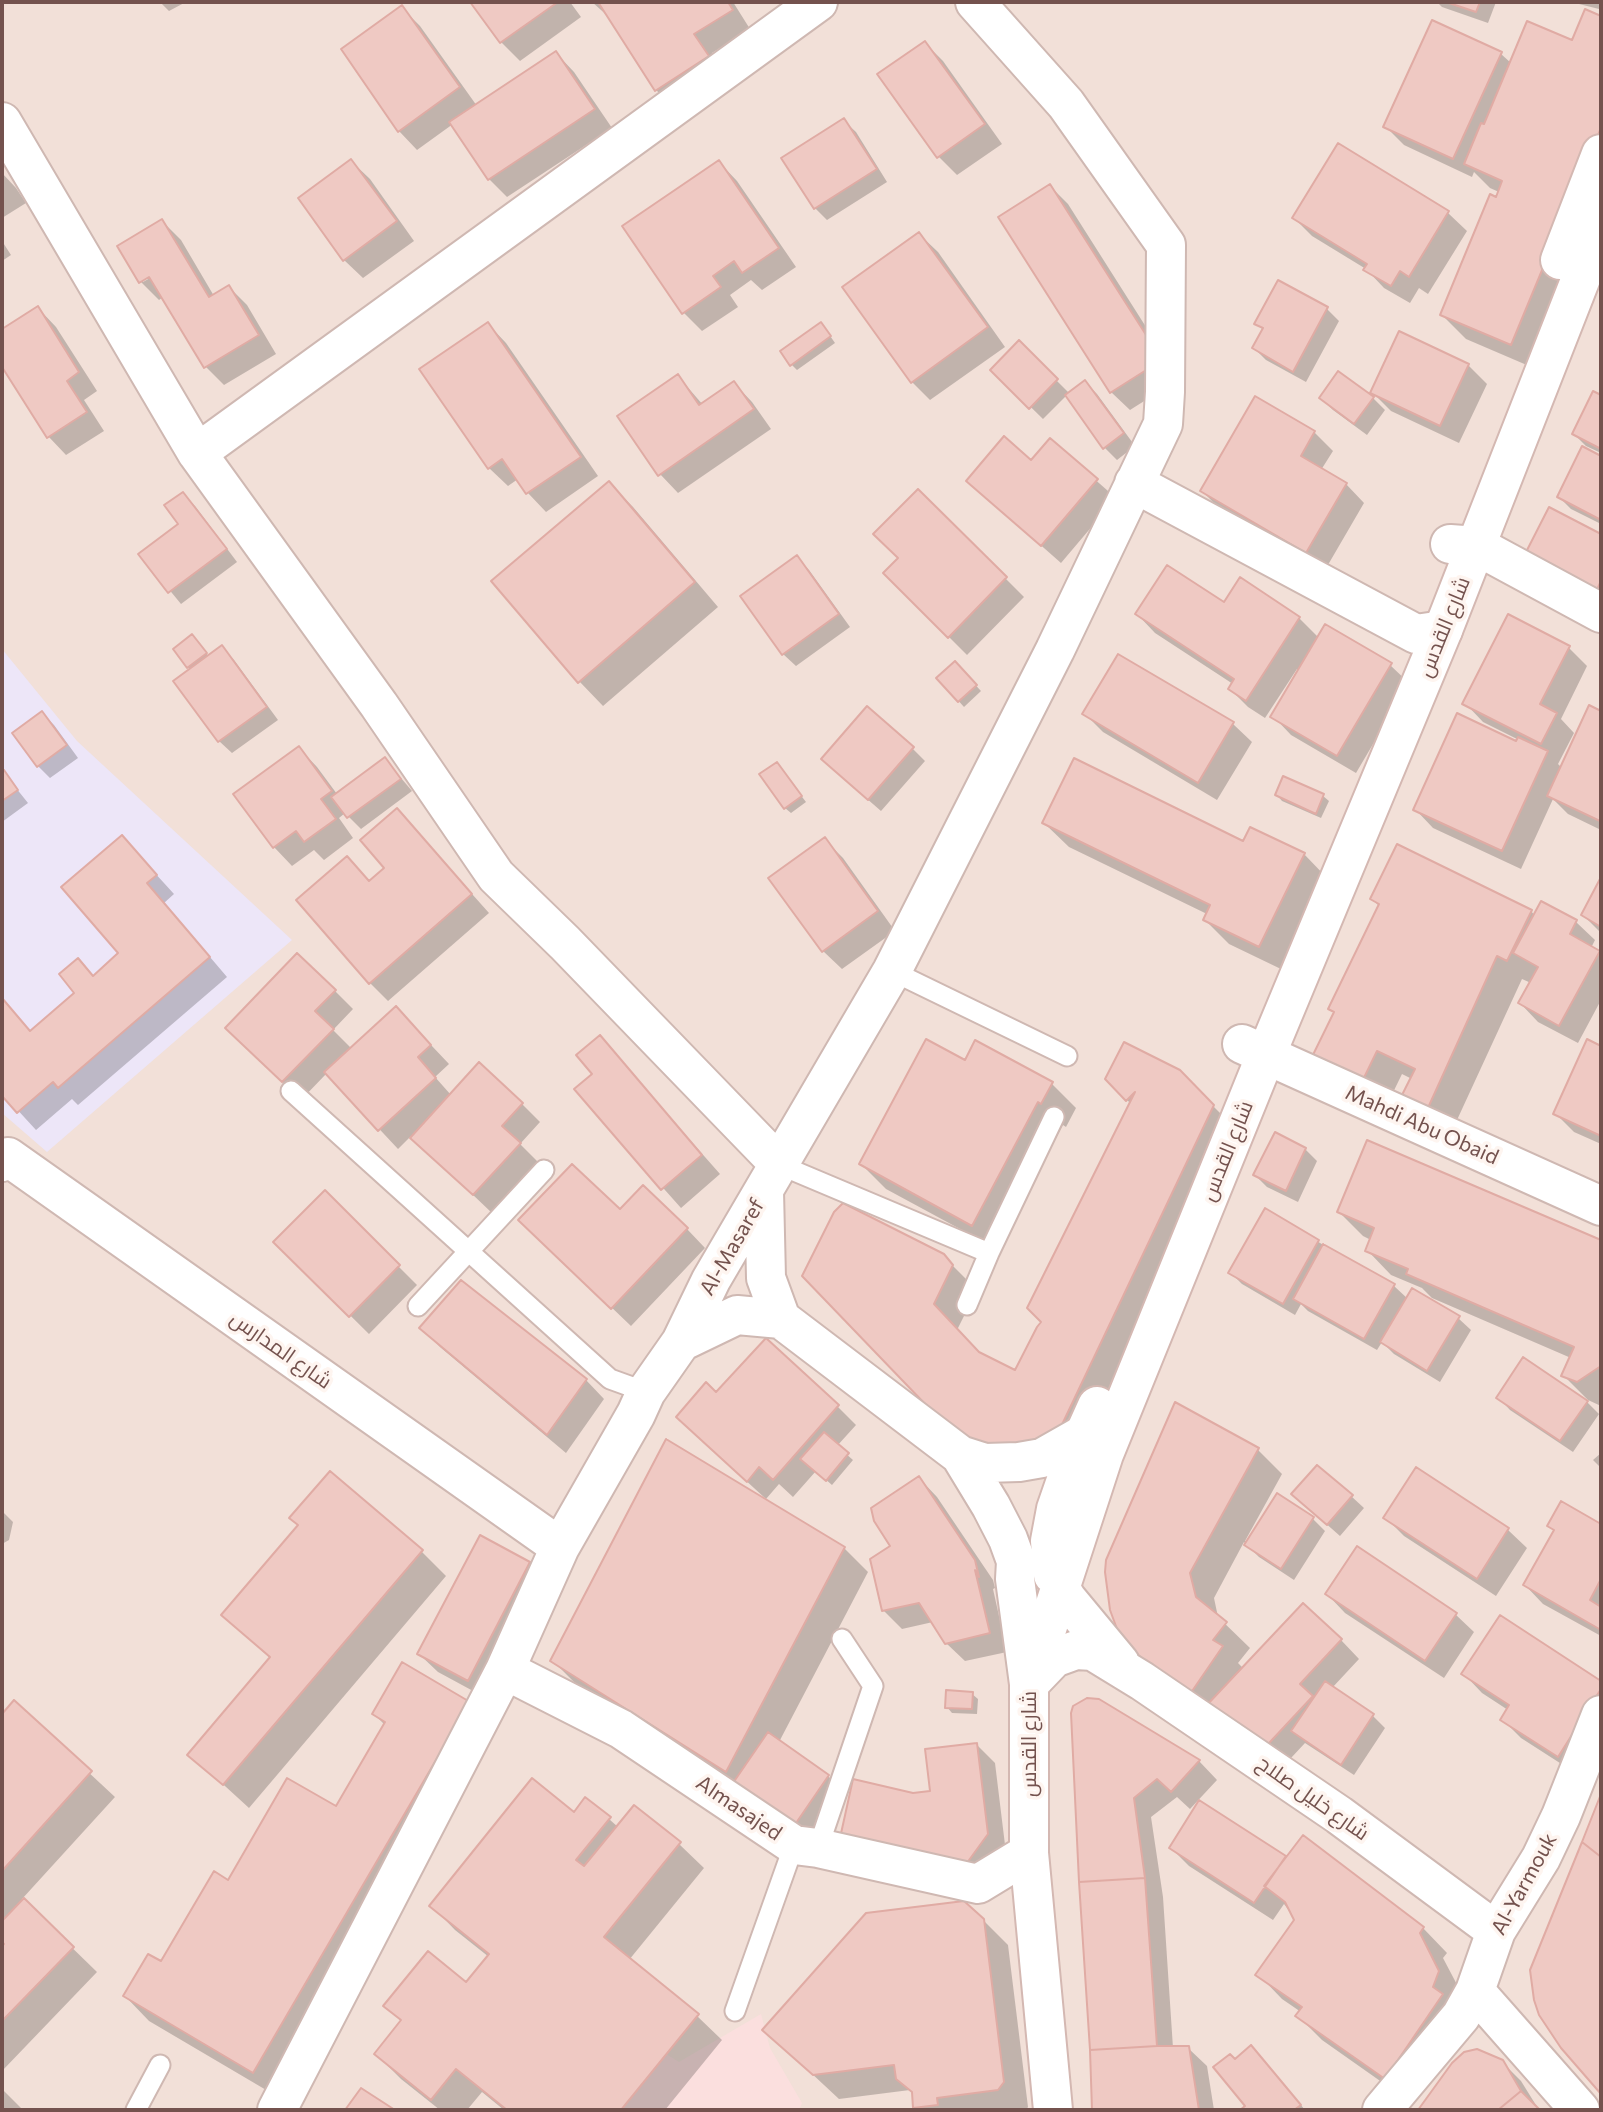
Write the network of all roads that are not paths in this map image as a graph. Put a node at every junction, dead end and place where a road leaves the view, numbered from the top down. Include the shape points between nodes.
1 (818, 2) edge
2 (975, 2) edge
3 (2, 122) edge
4 (1601, 154) edge
5 (1601, 226) edge
6 (197, 453) junction
7 (1134, 483) junction
8 (1463, 545) junction
9 (1601, 612) edge
10 (1430, 632) junction
11 (892, 971) junction
12 (1254, 1050) junction
13 (1068, 1056) dead end
14 (291, 1091) dead end
15 (1054, 1117) dead end
16 (4, 1156) edge
17 (544, 1170) dead end
18 (772, 1178) junction
19 (1601, 1206) edge
20 (468, 1252) junction
21 (989, 1252) junction
22 (967, 1305) dead end
23 (418, 1306) dead end
24 (780, 1319) junction
25 (681, 1342) junction
26 (646, 1392) junction
27 (1086, 1433) junction
28 (960, 1455) junction
29 (559, 1547) junction
30 (1060, 1588) junction
31 (842, 1639) dead end
32 (505, 1670) junction
33 (1125, 1670) junction
34 (1028, 1684) junction
35 (1601, 1715) edge
36 (806, 1847) junction
37 (1029, 1853) junction
38 (1496, 1931) junction
39 (1475, 1992) junction
40 (735, 2011) dead end
41 (160, 2065) dead end
42 (136, 2110) edge
43 (277, 2110) edge
44 (1053, 2110) edge
45 (1382, 2110) edge
46 (1580, 2110) edge

1 - 6 street
2 - 7 street via 1066,104 1166,245 1163,424
3 - 6 street
4 - 8 street
5 - 8 street
6 - 18 street via 496,876 565,943
7 - 10 street
7 - 11 street
8 - 9 street
8 - 10 street
10 - 12 street
11 - 13 lane
11 - 18 street
12 - 19 street, Mahdi Abu Obaid
12 - 27 street
12 - 30 street, شارع القدس via 1104,1454
14 - 20 lane
15 - 21 lane
16 - 29 street, شارع المدارس
17 - 20 lane
18 - 21 lane
18 - 24 street, Al-Masaref via 766,1278
18 - 25 street, Al-Masaref via 711,1280
20 - 23 lane
20 - 26 lane via 610,1379
21 - 22 lane
24 - 25 street, Al-Masaref via 737,1315
24 - 28 street
25 - 26 street, Al-Masaref
26 - 29 street, Al-Masaref
27 - 28 street via 1042,1458 985,1464
27 - 30 street via 1056,1509 1050,1541
28 - 34 street via 991,1506 1016,1561
29 - 32 street, Al-Masaref
30 - 33 street
30 - 34 street, شارع القدس
31 - 36 lane via 873,1686
32 - 36 street, Almasajed via 621,1729
32 - 43 street, Al-Masaref
33 - 34 street via 1093,1651 1076,1650 1054,1658
33 - 38 street, شارع خليل صلاح via 1339,1815
34 - 37 street, شارع القدس
35 - 38 street, Al-Yarmouk via 1541,1858
36 - 37 street, Almasajed via 978,1884
36 - 40 lane
37 - 44 street, شارع القدس
38 - 39 street, Al-Yarmouk
39 - 45 street, Al-Yarmouk via 1461,2016
39 - 46 street
41 - 42 lane

